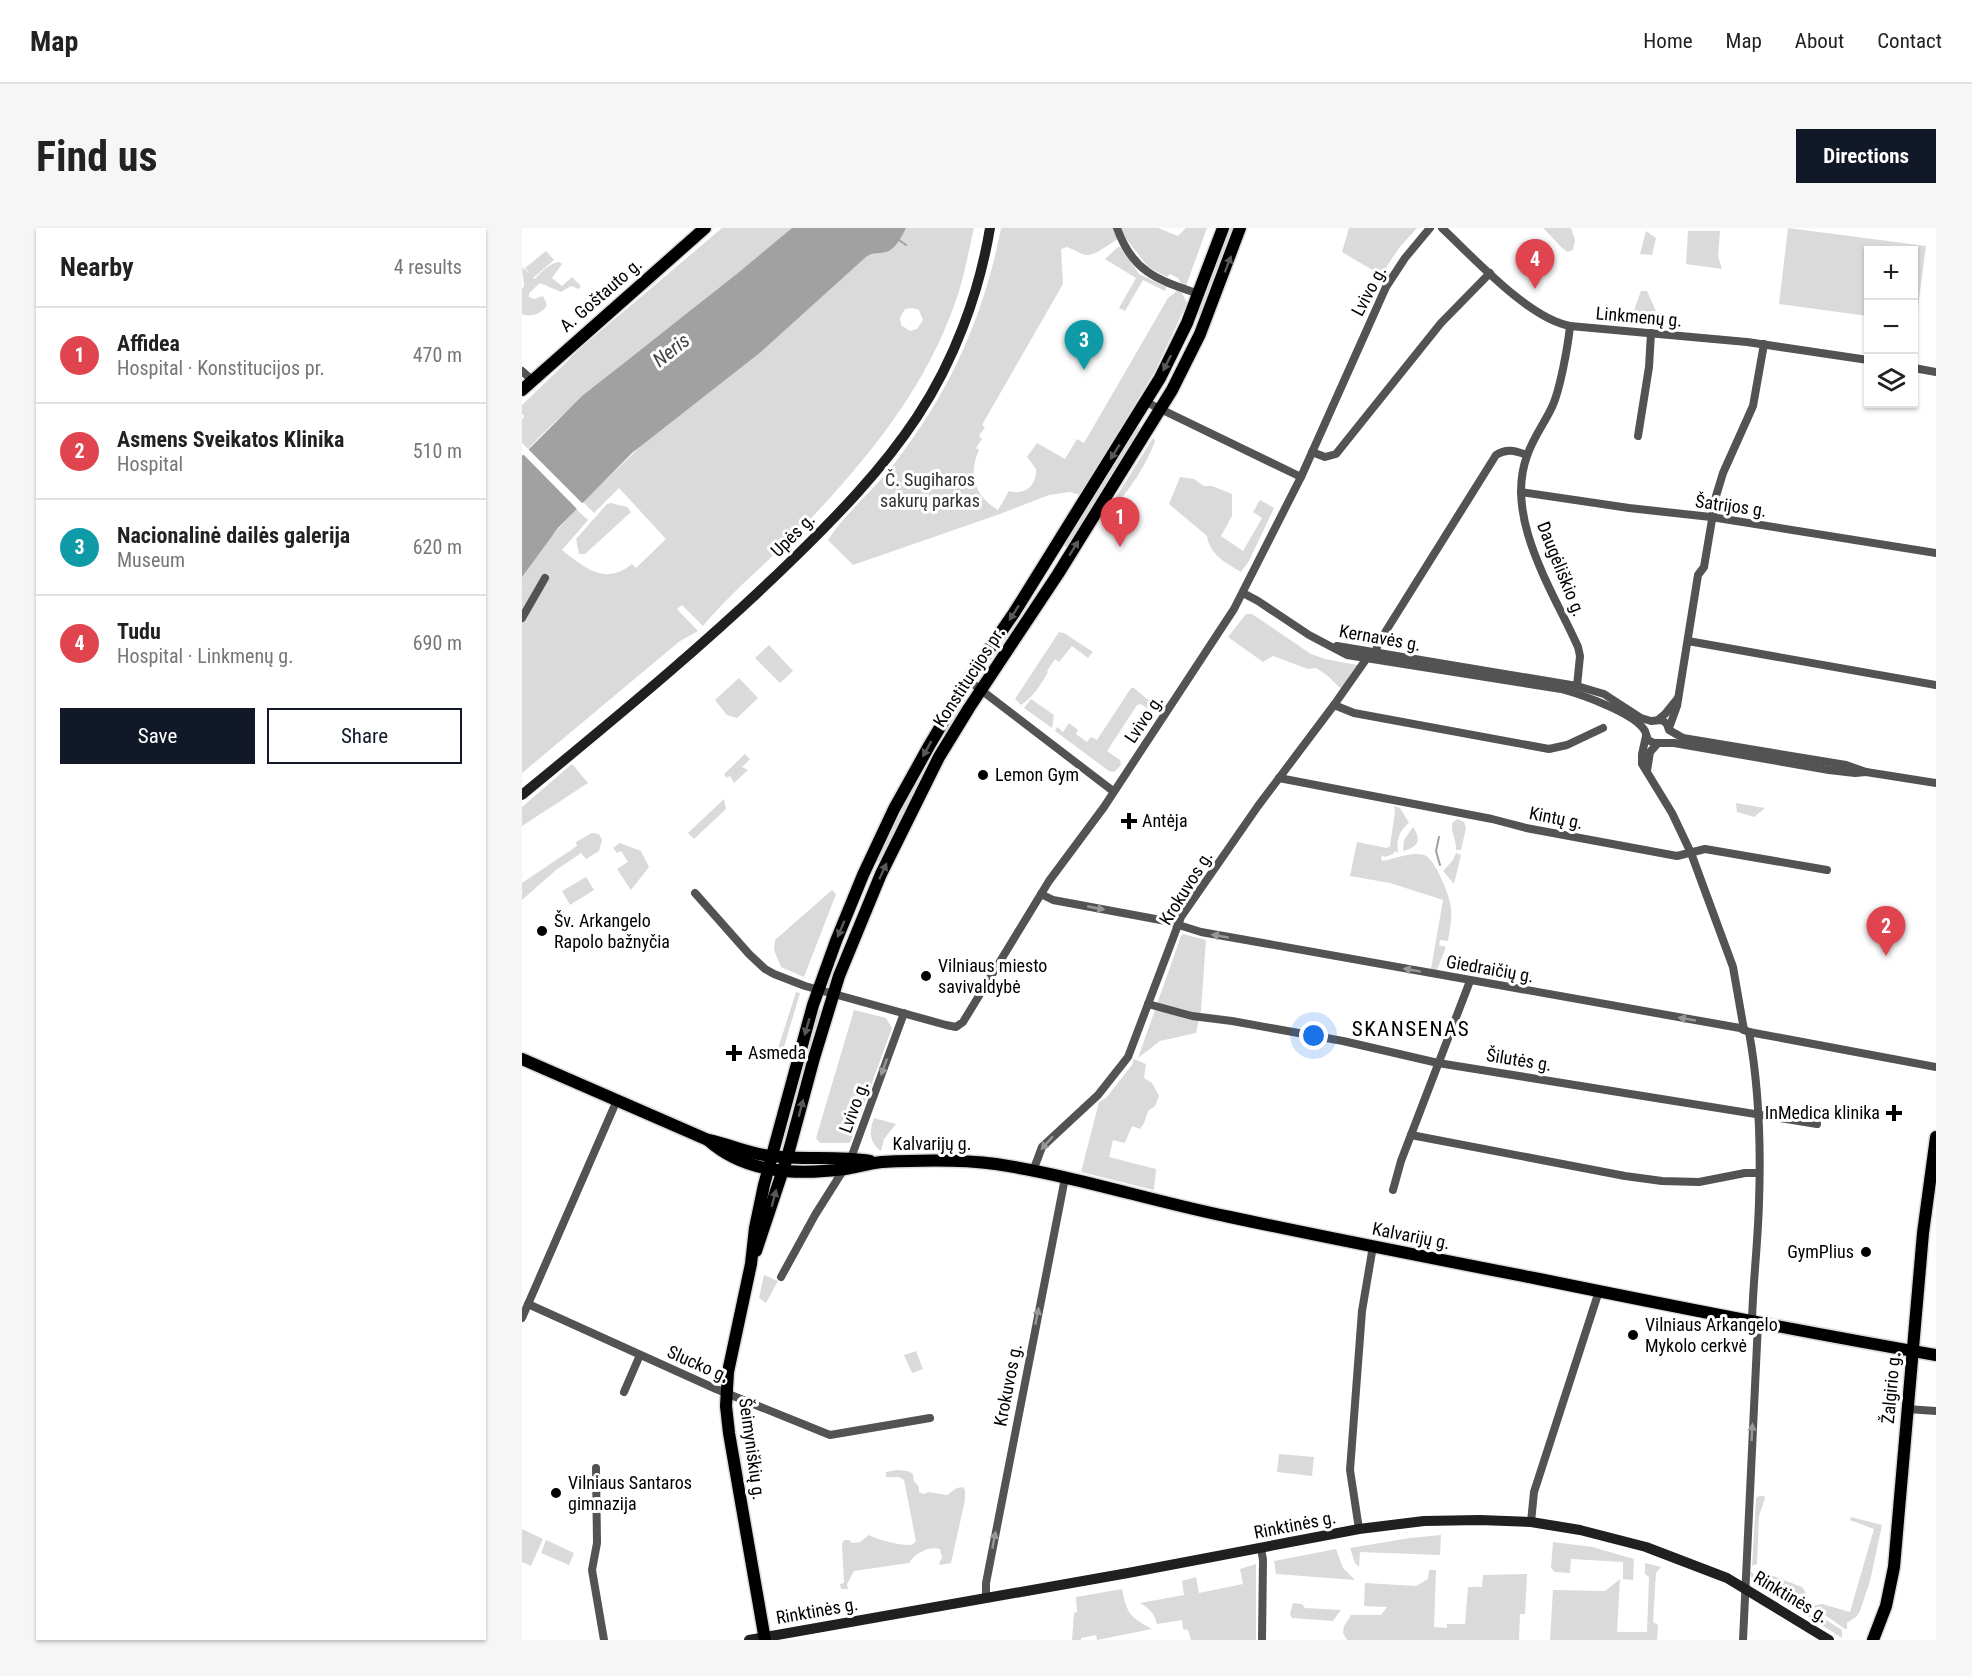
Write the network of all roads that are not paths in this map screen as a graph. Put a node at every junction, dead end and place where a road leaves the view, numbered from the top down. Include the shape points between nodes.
1 (705, 228) edge
2 (990, 228) edge
3 (1117, 228) edge
4 (1223, 228) edge
5 (1240, 228) edge
6 (1430, 228) edge
7 (1442, 228) edge
8 (1490, 273) junction
9 (1198, 294) junction
10 (1570, 326) junction
11 (1651, 333) junction
12 (1764, 345) junction
13 (1864, 359) edge
14 (1918, 369) edge
15 (522, 371) edge
16 (1936, 372) edge
17 (531, 380) junction
18 (522, 390) edge
19 (1146, 402) junction
20 (1160, 410) junction
21 (1638, 436) dead end
22 (1312, 452) junction
23 (1527, 454) junction
24 (1301, 477) junction
25 (1521, 492) junction
26 (1711, 517) junction
27 (1936, 553) edge
28 (544, 578) dead end
29 (1243, 593) junction
30 (522, 618) edge
31 (1688, 641) junction
32 (1323, 643) junction
33 (1375, 653) junction
34 (1367, 658) junction
35 (968, 680) junction
36 (1936, 685) edge
37 (1576, 686) junction
38 (981, 690) junction
39 (1678, 698) junction
40 (1334, 705) junction
41 (1655, 720) junction
42 (1604, 728) dead end
43 (1669, 729) junction
44 (1646, 734) junction
45 (1660, 743) junction
46 (1647, 771) junction
47 (1866, 772) junction
48 (1279, 778) junction
49 (1936, 783) edge
50 (1113, 791) junction
51 (522, 795) edge
52 (1691, 853) junction
53 (1827, 870) dead end
54 (695, 893) dead end
55 (1041, 894) junction
56 (1177, 925) junction
57 (1470, 981) junction
58 (818, 989) junction
59 (834, 992) junction
60 (1148, 1004) junction
61 (904, 1013) junction
62 (1747, 1031) junction
63 (522, 1059) edge
64 (1438, 1063) junction
65 (1936, 1067) edge
66 (617, 1100) junction
67 (1758, 1115) junction
68 (1816, 1124) dead end
69 (1411, 1135) junction
70 (1936, 1137) edge
71 (708, 1140) junction
72 (1935, 1152) edge
73 (771, 1156) junction
74 (787, 1158) junction
75 (848, 1164) junction
76 (767, 1170) junction
77 (783, 1171) junction
78 (1033, 1172) junction
79 (1759, 1173) junction
80 (1065, 1178) junction
81 (1393, 1190) dead end
82 (1373, 1246) junction
83 (751, 1264) junction
84 (781, 1277) dead end
85 (1599, 1291) junction
86 (528, 1304) junction
87 (522, 1318) edge
88 (1755, 1322) junction
89 (1912, 1351) junction
90 (640, 1355) junction
91 (1936, 1355) edge
92 (624, 1392) dead end
93 (726, 1393) junction
94 (1907, 1409) junction
95 (1936, 1410) edge
96 (930, 1418) dead end
97 (596, 1468) dead end
98 (1531, 1522) junction
99 (1359, 1529) junction
100 (1261, 1548) junction
101 (1746, 1588) junction
102 (987, 1598) junction
103 (764, 1639) edge
104 (604, 1640) edge
105 (749, 1640) edge
106 (1262, 1640) edge
107 (1743, 1640) edge
108 (1829, 1640) edge
109 (1873, 1640) edge

1 - 17 main road, A. Goštauto g.
2 - 51 main road, Upės g. via 969,311 949,359 918,416 891,453 818,535 763,588 698,648
3 - 9 street via 1143,270
4 - 9 main road, Konstitucijos pr.
20 -> 5 main road, Konstitucijos pr. via 1200,334
6 - 22 street, Lvivo g. via 1386,287
7 - 8 street, Linkmenų g.
8 - 10 street, Linkmenų g. via 1544,317
8 - 22 street via 1441,323 1336,454 1325,457
9 -> 19 main road, Konstitucijos pr.
10 - 11 street, Linkmenų g.
10 - 23 street, Daugėliškio g. via 1556,398
11 - 12 street, Linkmenų g.
11 - 21 street
12 - 13 street, Linkmenų g.
12 - 26 street via 1753,406 1723,473
14 - 16 street
15 - 17 street
17 - 18 main road, A. Goštauto g.
19 - 20 street
19 -> 35 main road, Konstitucijos pr.
20 - 24 street
38 -> 20 main road, Konstitucijos pr.
22 - 24 street, Lvivo g.
23 - 25 street, Daugėliškio g.
23 - 33 street via 1509,450 1496,455
24 - 29 street, Lvivo g.
25 - 26 street, Šatrijos g.
25 - 37 street, Daugėliškio g. via 1532,546 1578,646
26 - 27 street, Šatrijos g.
26 - 31 street
28 - 30 street
29 - 32 street
29 - 50 street, Lvivo g.
31 - 36 street
31 - 39 street
32 - 33 street, Kernavės g.
32 - 34 street, Kernavės g. via 1347,655
33 - 37 street, Kernavės g.
34 - 40 street, Krokuvos g.
34 - 44 street, Kernavės g. via 1570,692 1613,708
35 - 38 street
35 -> 58 main road, Konstitucijos pr. via 894,809
37 - 41 street, Kernavės g. via 1604,694 1641,718
38 - 50 street
59 -> 38 main road, Konstitucijos pr. via 873,893 930,773
39 - 41 street
39 - 43 street
40 - 42 street via 1354,713 1549,749 1568,745
40 - 48 street, Krokuvos g.
41 - 43 street, Kernavės g. via 1665,722
41 - 44 street via 1647,725
43 - 45 street via 1668,737
43 - 47 street, Kernavės g. via 1683,738 1846,765
44 - 45 street, Kernavės g. via 1651,742
44 - 46 street via 1641,759
45 - 46 street via 1650,752
45 - 47 street, Kernavės g. via 1829,770
46 - 52 street
47 - 49 street, Kernavės g.
48 - 52 street, Kintų g. via 1665,854
48 - 56 street, Krokuvos g.
50 - 55 street, Lvivo g.
52 - 53 street, Kintų g. via 1706,849
52 - 62 street via 1733,967
54 - 58 street via 765,969
55 -> 56 street, Giedraičių g. via 1053,900
55 - 61 street, Lvivo g. via 963,1022 952,1027
57 -> 56 street, Giedraičių g.
56 - 60 street, Krokuvos g.
62 -> 57 street, Giedraičių g.
57 - 64 street
58 - 59 street
58 -> 73 main road, Konstitucijos pr.
59 - 61 street
74 -> 59 main road, Konstitucijos pr.
60 - 64 street, Šilutės g.
60 -> 78 street, Krokuvos g. via 1128,1057 1098,1095 1042,1147
61 -> 75 street, Lvivo g.
62 - 65 street, Giedraičių g.
62 - 67 street
63 - 66 main road, Kalvarijų g.
64 - 67 street, Šilutės g.
64 - 69 street
66 - 71 main road, Kalvarijų g.
66 - 86 street
67 - 68 street, Šilutės g.
67 - 79 street
69 - 79 street via 1662,1181 1699,1182
69 - 81 street
70 - 72 main road, Žalgirio g.
71 - 73 main road, Kalvarijų g.
71 - 76 main road, Kalvarijų g. via 721,1152
72 - 89 main road, Žalgirio g.
73 - 74 main road, Kalvarijų g.
73 - 76 main road, Konstitucijos pr.
74 - 75 main road, Kalvarijų g.
74 - 77 main road, Konstitucijos pr.
75 - 77 main road, Kalvarijų g.
75 - 78 main road, Kalvarijų g. via 976,1162
75 - 84 street, Lvivo g.
76 - 77 main road, Kalvarijų g.
76 - 83 main road, Šeimyniškių g.
83 -> 77 main road, Šeimyniškių g.
78 - 80 main road, Kalvarijų g.
79 - 88 street
80 - 82 main road, Kalvarijų g. via 1226,1217
102 -> 80 street, Krokuvos g. via 988,1572
82 - 85 main road, Kalvarijų g.
82 - 99 street via 1362,1311 1350,1470
83 - 93 main road, Šeimyniškių g.
85 - 88 main road, Kalvarijų g.
85 - 98 street via 1534,1492
86 - 87 street
86 - 90 street, Slucko g.
88 - 89 main road, Kalvarijų g.
101 -> 88 street
89 - 91 main road, Kalvarijų g.
89 - 94 main road, Žalgirio g.
90 - 92 street
90 - 93 street, Slucko g.
93 - 96 street, Slucko g. via 830,1436
93 - 103 main road, Šeimyniškių g. via 730,1443
94 - 95 street
94 - 109 main road, Žalgirio g. via 1894,1567 1886,1606
97 - 104 street via 597,1543 592,1570
98 - 99 main road, Rinktinės g. via 1446,1520
98 - 101 main road, Rinktinės g. via 1646,1547
99 - 100 main road, Rinktinės g.
100 - 102 main road, Rinktinės g.
100 - 106 street
101 - 107 street
101 - 108 main road, Rinktinės g.
102 - 103 main road, Rinktinės g.
103 - 105 main road, Rinktinės g.

